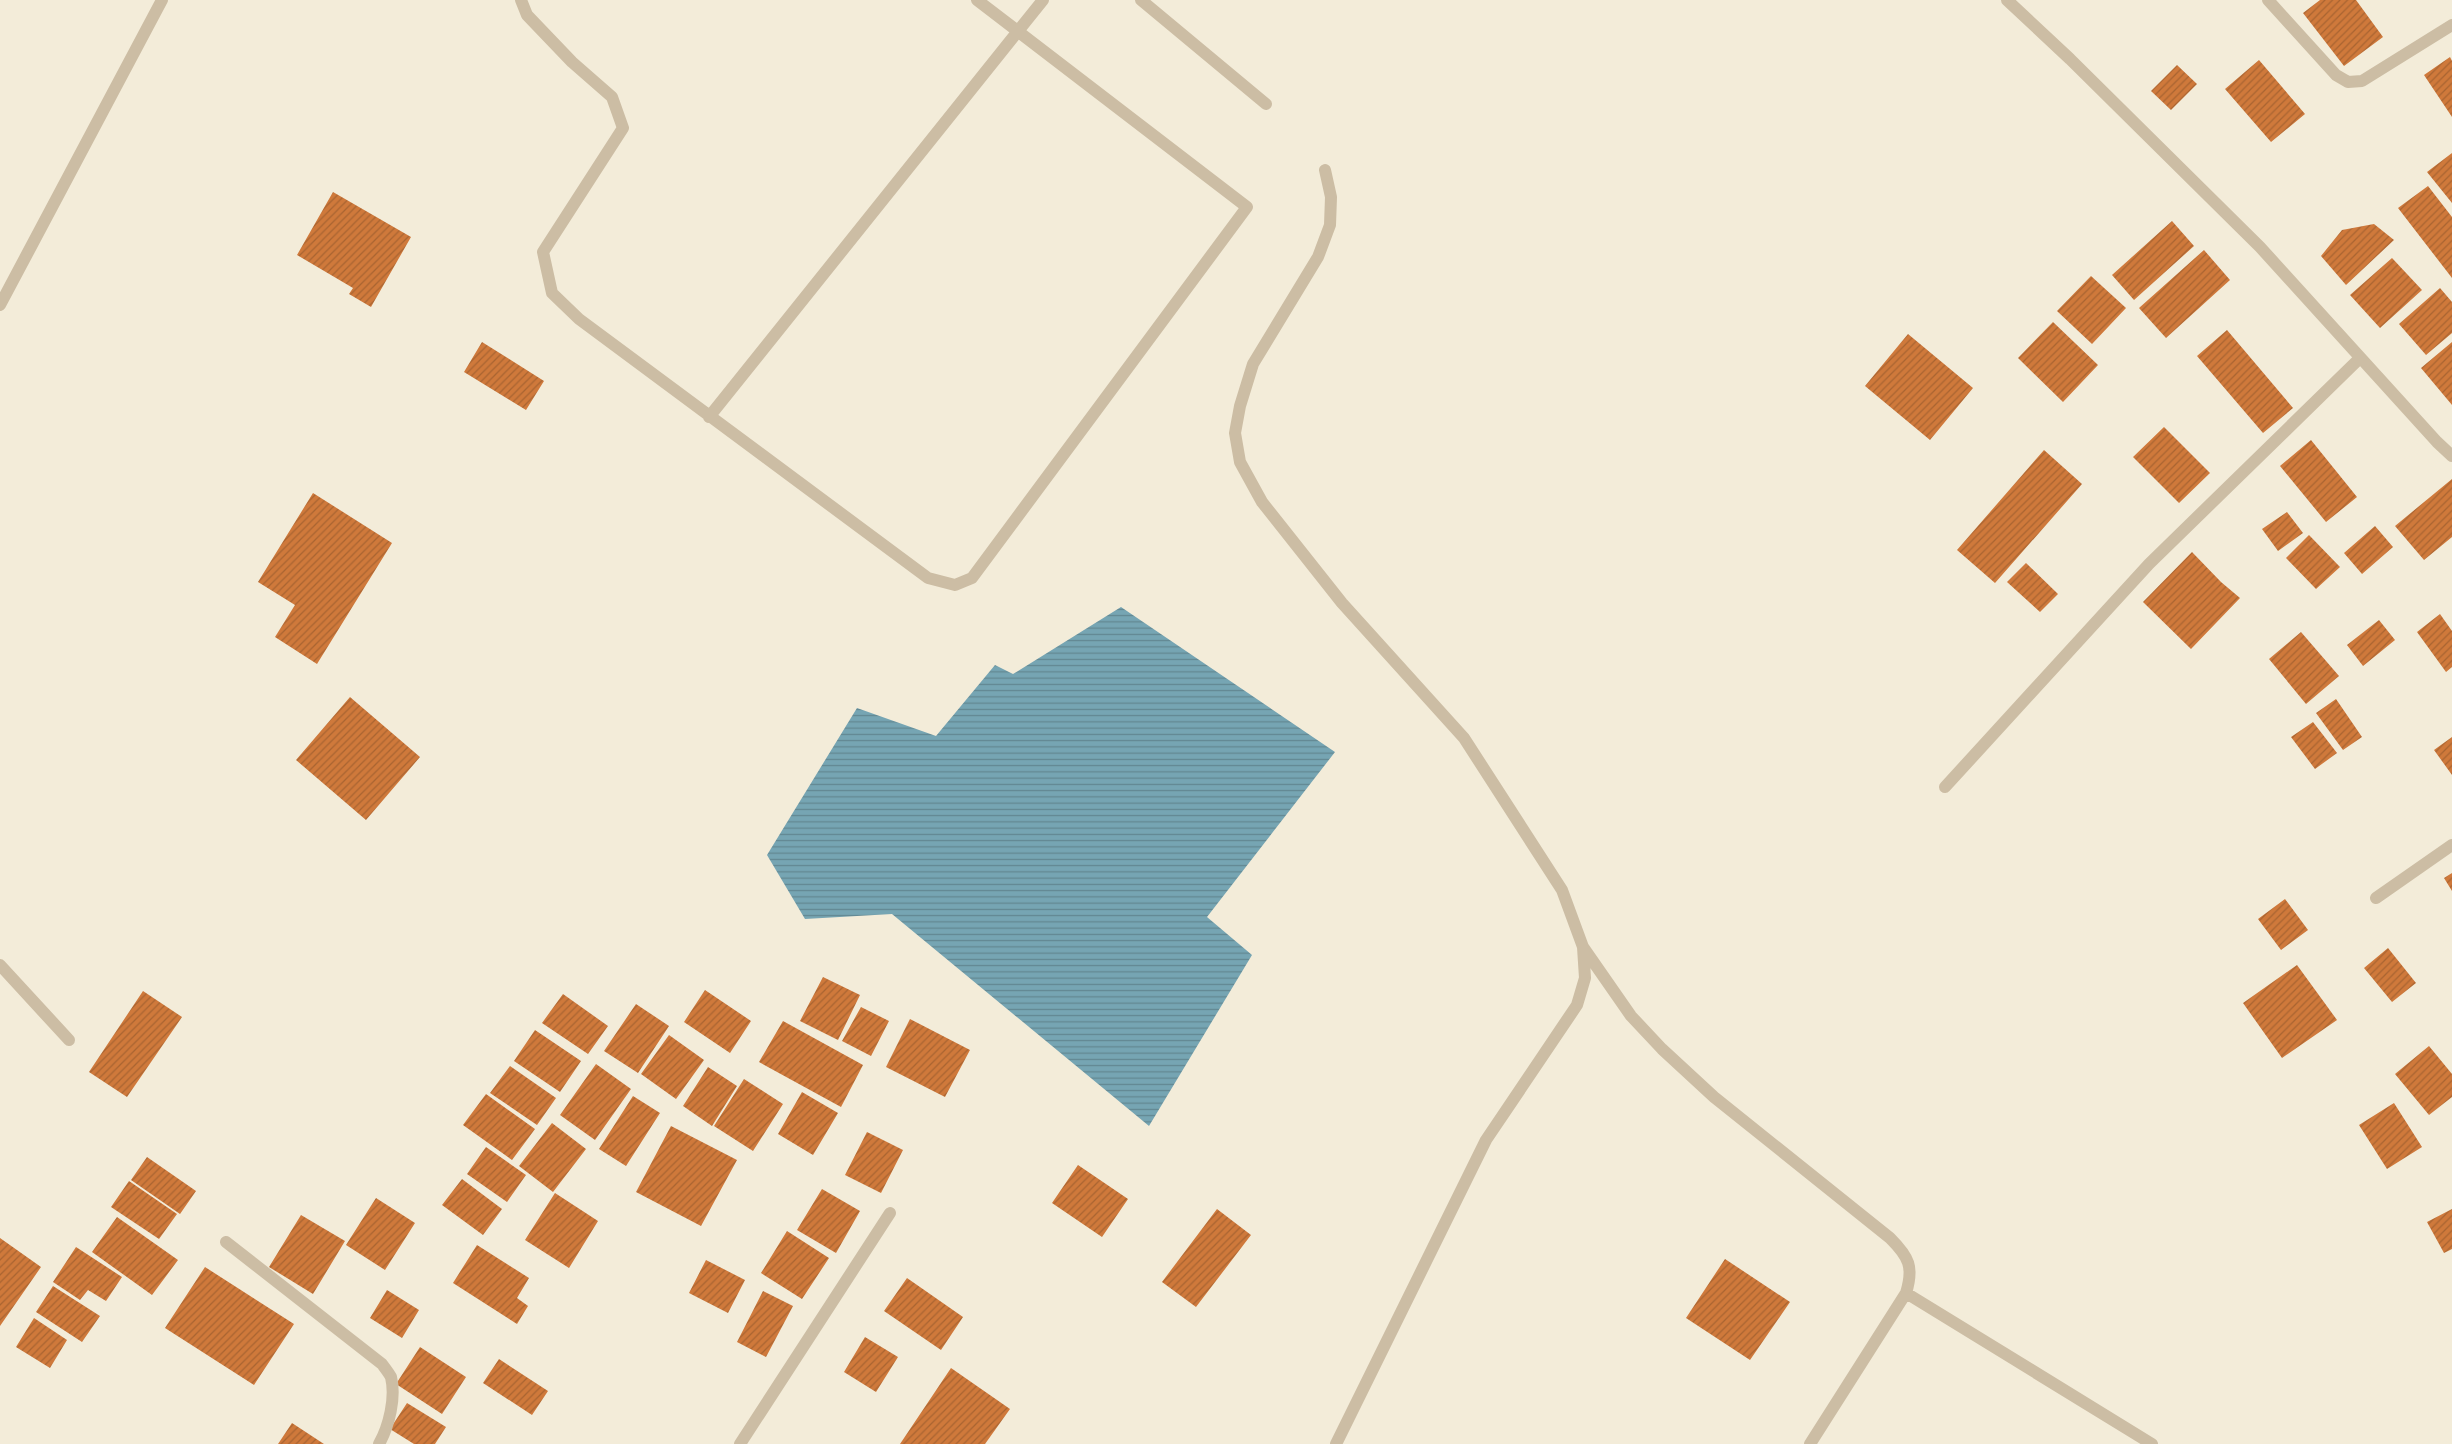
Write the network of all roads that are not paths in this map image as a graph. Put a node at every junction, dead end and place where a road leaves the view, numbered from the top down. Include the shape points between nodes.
1 (162, 0) edge
2 (521, 0) edge
3 (977, 0) edge
4 (1043, 0) edge
5 (1141, 0) edge
6 (2007, 0) edge
7 (2268, 0) edge
8 (2452, 25) edge
9 (1018, 32) junction
10 (1266, 104) dead end
11 (1325, 170) dead end
12 (0, 305) edge
13 (2360, 358) junction
14 (709, 417) junction
15 (2452, 456) edge
16 (1945, 787) dead end
17 (2452, 845) edge
18 (2376, 898) dead end
19 (1583, 947) junction
20 (0, 965) edge
21 (69, 1040) dead end
22 (890, 1214) dead end
23 (226, 1242) dead end
24 (1906, 1293) junction
25 (379, 1444) edge
26 (740, 1444) edge
27 (1336, 1444) edge
28 (1810, 1444) edge
29 (2152, 1444) edge

1 - 12 street
2 - 14 street via 527,15 572,62 612,97 623,128 543,252 552,293 579,319
3 - 9 street
4 - 9 street
5 - 10 street
6 - 13 street via 2260,247
7 - 8 street via 2336,75 2348,82 2362,81
9 - 14 street
9 - 14 street via 1247,207 972,578 955,585 928,578
11 - 19 street via 1331,197 1330,225 1318,257 1253,364 1235,434 1240,462 1262,502 1342,604 1464,738 1562,890
13 - 15 street
13 - 16 street via 2149,564
17 - 18 street
19 - 24 street via 1631,1016 1662,1048 1714,1097 1903,1251 1909,1262 1911,1278
19 - 27 street via 1585,978 1577,1005 1486,1140
20 - 21 street
22 - 26 street
23 - 25 street via 382,1364 391,1376 392,1401
24 - 28 street
24 - 29 street

